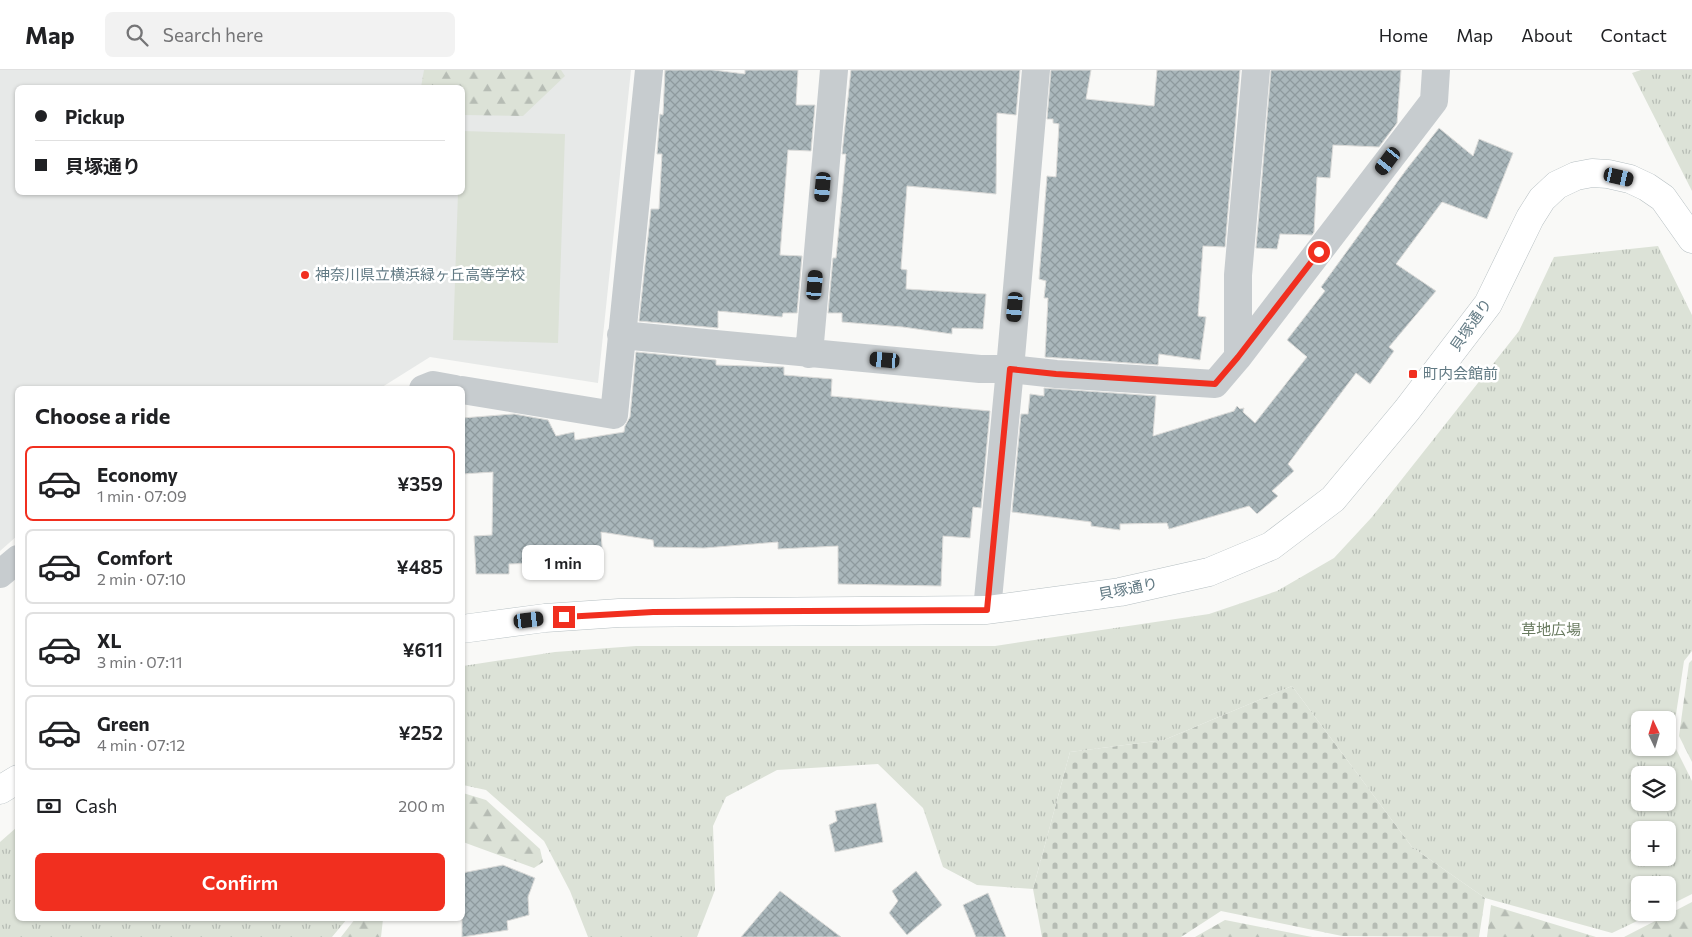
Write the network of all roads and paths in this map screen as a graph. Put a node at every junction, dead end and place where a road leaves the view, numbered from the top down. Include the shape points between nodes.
1 (649, 70) edge
2 (834, 70) edge
3 (1036, 70) edge
4 (1256, 70) edge
5 (1436, 70) edge
6 (1692, 239) edge
7 (621, 335) junction
8 (809, 354) junction
9 (1238, 357) junction
10 (1010, 369) junction
11 (465, 390) edge
12 (15, 561) edge
13 (0, 574) edge
14 (987, 610) junction
15 (465, 629) edge
16 (15, 781) edge
17 (0, 790) edge

1 - 7 street
2 - 8 street
3 - 10 street
4 - 9 street via 1238,275
5 - 9 street via 1434,101
6 - 14 street, 貝塚通り via 1663,198 1630,179 1592,173 1556,185 1542,199 1521,234 1488,304 1407,410 1333,499 1271,546 1209,572 1120,592
7 - 8 street
7 - 11 street via 614,415
8 - 10 street
9 - 10 street via 1215,384
10 - 14 street
12 - 13 street
14 - 15 street, 貝塚通り via 619,613
16 - 17 street

